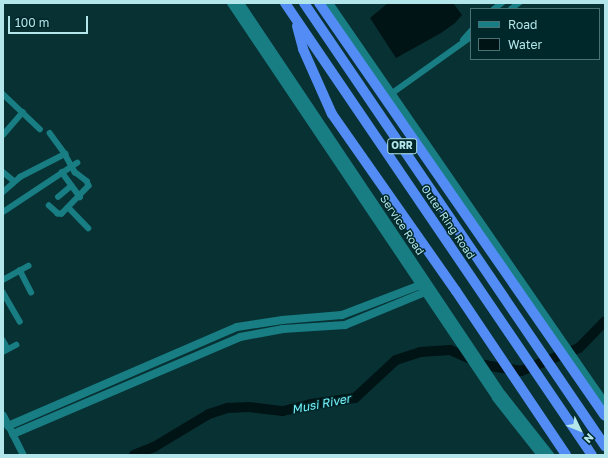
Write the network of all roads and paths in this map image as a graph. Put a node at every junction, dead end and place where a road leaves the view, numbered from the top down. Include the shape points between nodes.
1 (232, 3) edge
2 (240, 3) edge
3 (285, 3) edge
4 (304, 3) edge
5 (319, 3) edge
6 (329, 3) edge
7 (296, 19) junction
8 (470, 32) edge
9 (470, 38) edge
10 (459, 45) junction
11 (3, 94) edge
12 (391, 94) junction
13 (22, 112) junction
14 (40, 129) dead end
15 (50, 133) dead end
16 (3, 135) edge
17 (65, 154) junction
18 (75, 165) junction
19 (3, 172) edge
20 (62, 172) junction
21 (14, 181) junction
22 (71, 186) junction
23 (3, 192) edge
24 (58, 197) dead end
25 (80, 197) junction
26 (49, 206) dead end
27 (69, 208) junction
28 (3, 212) edge
29 (88, 228) dead end
30 (28, 266) dead end
31 (20, 270) junction
32 (3, 280) edge
33 (420, 285) junction
34 (3, 292) edge
35 (31, 292) dead end
36 (425, 292) junction
37 (442, 312) junction
38 (20, 322) dead end
39 (3, 340) edge
40 (16, 345) dead end
41 (5, 350) edge
42 (585, 382) junction
43 (499, 396) junction
44 (605, 403) edge
45 (3, 415) edge
46 (605, 416) edge
47 (8, 426) junction
48 (13, 434) junction
49 (605, 446) edge
50 (23, 455) edge
51 (541, 455) edge
52 (550, 455) edge
53 (566, 455) edge
54 (592, 455) edge

1 - 33 main road, Service Road
2 - 37 main road, Service Road
3 - 7 highway, Outer Ring Road / ORR
4 - 49 highway, Outer Ring Road / ORR
5 - 42 highway via 538,320
6 - 12 main road
7 - 53 highway via 303,50 332,114 456,291
7 - 54 highway, Outer Ring Road / ORR
8 - 10 street
9 - 10 street
10 - 12 street
11 - 13 street
12 - 42 main road via 526,287
13 - 14 street
13 - 16 street
15 - 17 street
17 - 18 street
17 - 21 street
18 - 20 street
18 - 25 street via 89,184
19 - 21 street
20 - 22 street
20 - 28 street
21 - 23 street
22 - 24 street
22 - 25 street
25 - 27 street
26 - 27 street via 59,215
27 - 29 street
30 - 31 street
31 - 32 street
31 - 35 street
33 - 36 main road, Service Road
33 - 47 main road via 342,315 237,327
34 - 38 street
36 - 37 main road, Service Road
36 - 48 main road via 344,324 240,337
37 - 43 main road, Service Road
39 - 41 street
40 - 41 street
42 - 44 main road
42 - 46 highway
43 - 51 main road, Service Road
43 - 52 main road, Service Road
45 - 47 street
47 - 48 street
48 - 50 street

